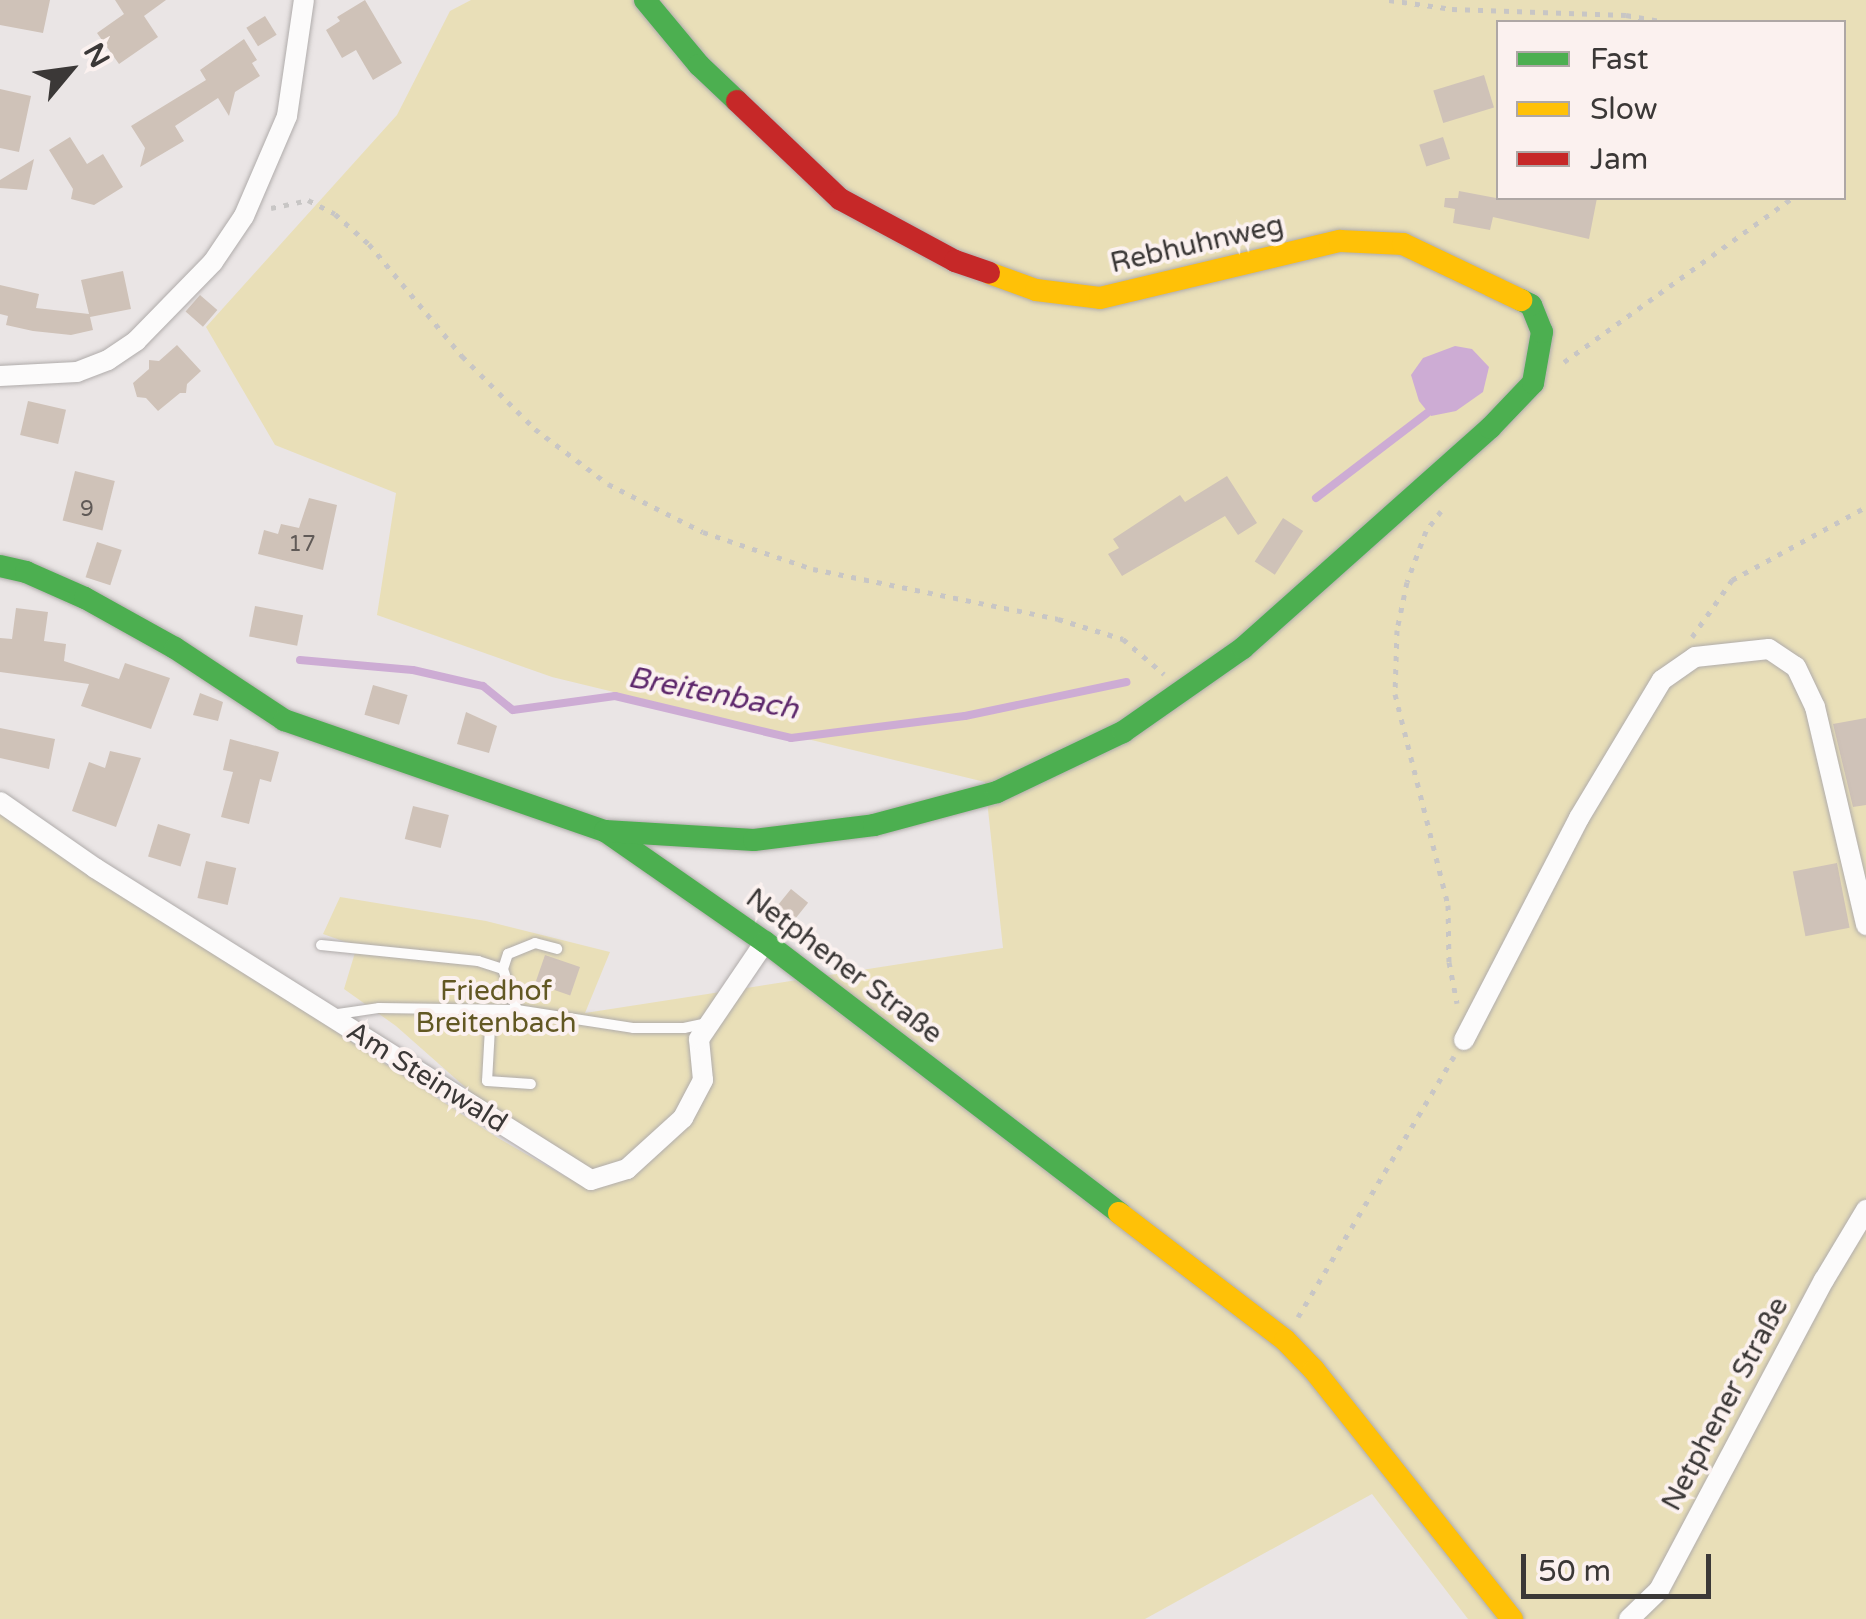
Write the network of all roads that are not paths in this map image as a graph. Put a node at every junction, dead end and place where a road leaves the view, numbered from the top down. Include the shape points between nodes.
1 (304, 0) edge
2 (646, 0) edge
3 (0, 376) edge
4 (0, 566) edge
5 (0, 802) edge
6 (605, 830) junction
7 (1866, 924) edge
8 (765, 942) junction
9 (321, 945) dead end
10 (557, 949) dead end
11 (503, 969) junction
12 (490, 1010) junction
13 (517, 1010) junction
14 (329, 1015) junction
15 (708, 1022) junction
16 (1464, 1040) road end
17 (531, 1084) dead end
18 (1866, 1210) edge
19 (1512, 1619) edge
20 (1628, 1619) edge

1 - 3 street via 287,116 244,216 213,262 170,309 108,360 77,372
2 - 6 street, Rebhuhnweg via 699,65 840,199 955,261 1036,290 1100,298 1340,242 1403,244 1531,306 1542,332 1534,383 1490,428 1244,648 1123,732 997,792 874,826 754,840
4 - 6 street, Netphener Straße via 85,598 284,720
5 - 14 street, Am Steinwald
6 - 8 street, Netphener Straße
7 - 16 street via 1815,707 1796,667 1769,648 1696,657 1662,680 1579,818
8 - 15 street, Am Steinwald
8 - 19 street, Netphener Straße via 1284,1340
9 - 11 lane via 478,960
10 - 11 lane via 521,946 508,954
11 - 13 lane
12 - 13 lane
12 - 14 lane via 380,1008
12 - 17 lane via 487,1082
13 - 15 lane via 633,1028
14 - 15 street, Am Steinwald via 591,1180 627,1169 683,1118 703,1080 699,1040
18 - 20 street, Netphener Straße via 1675,1564

